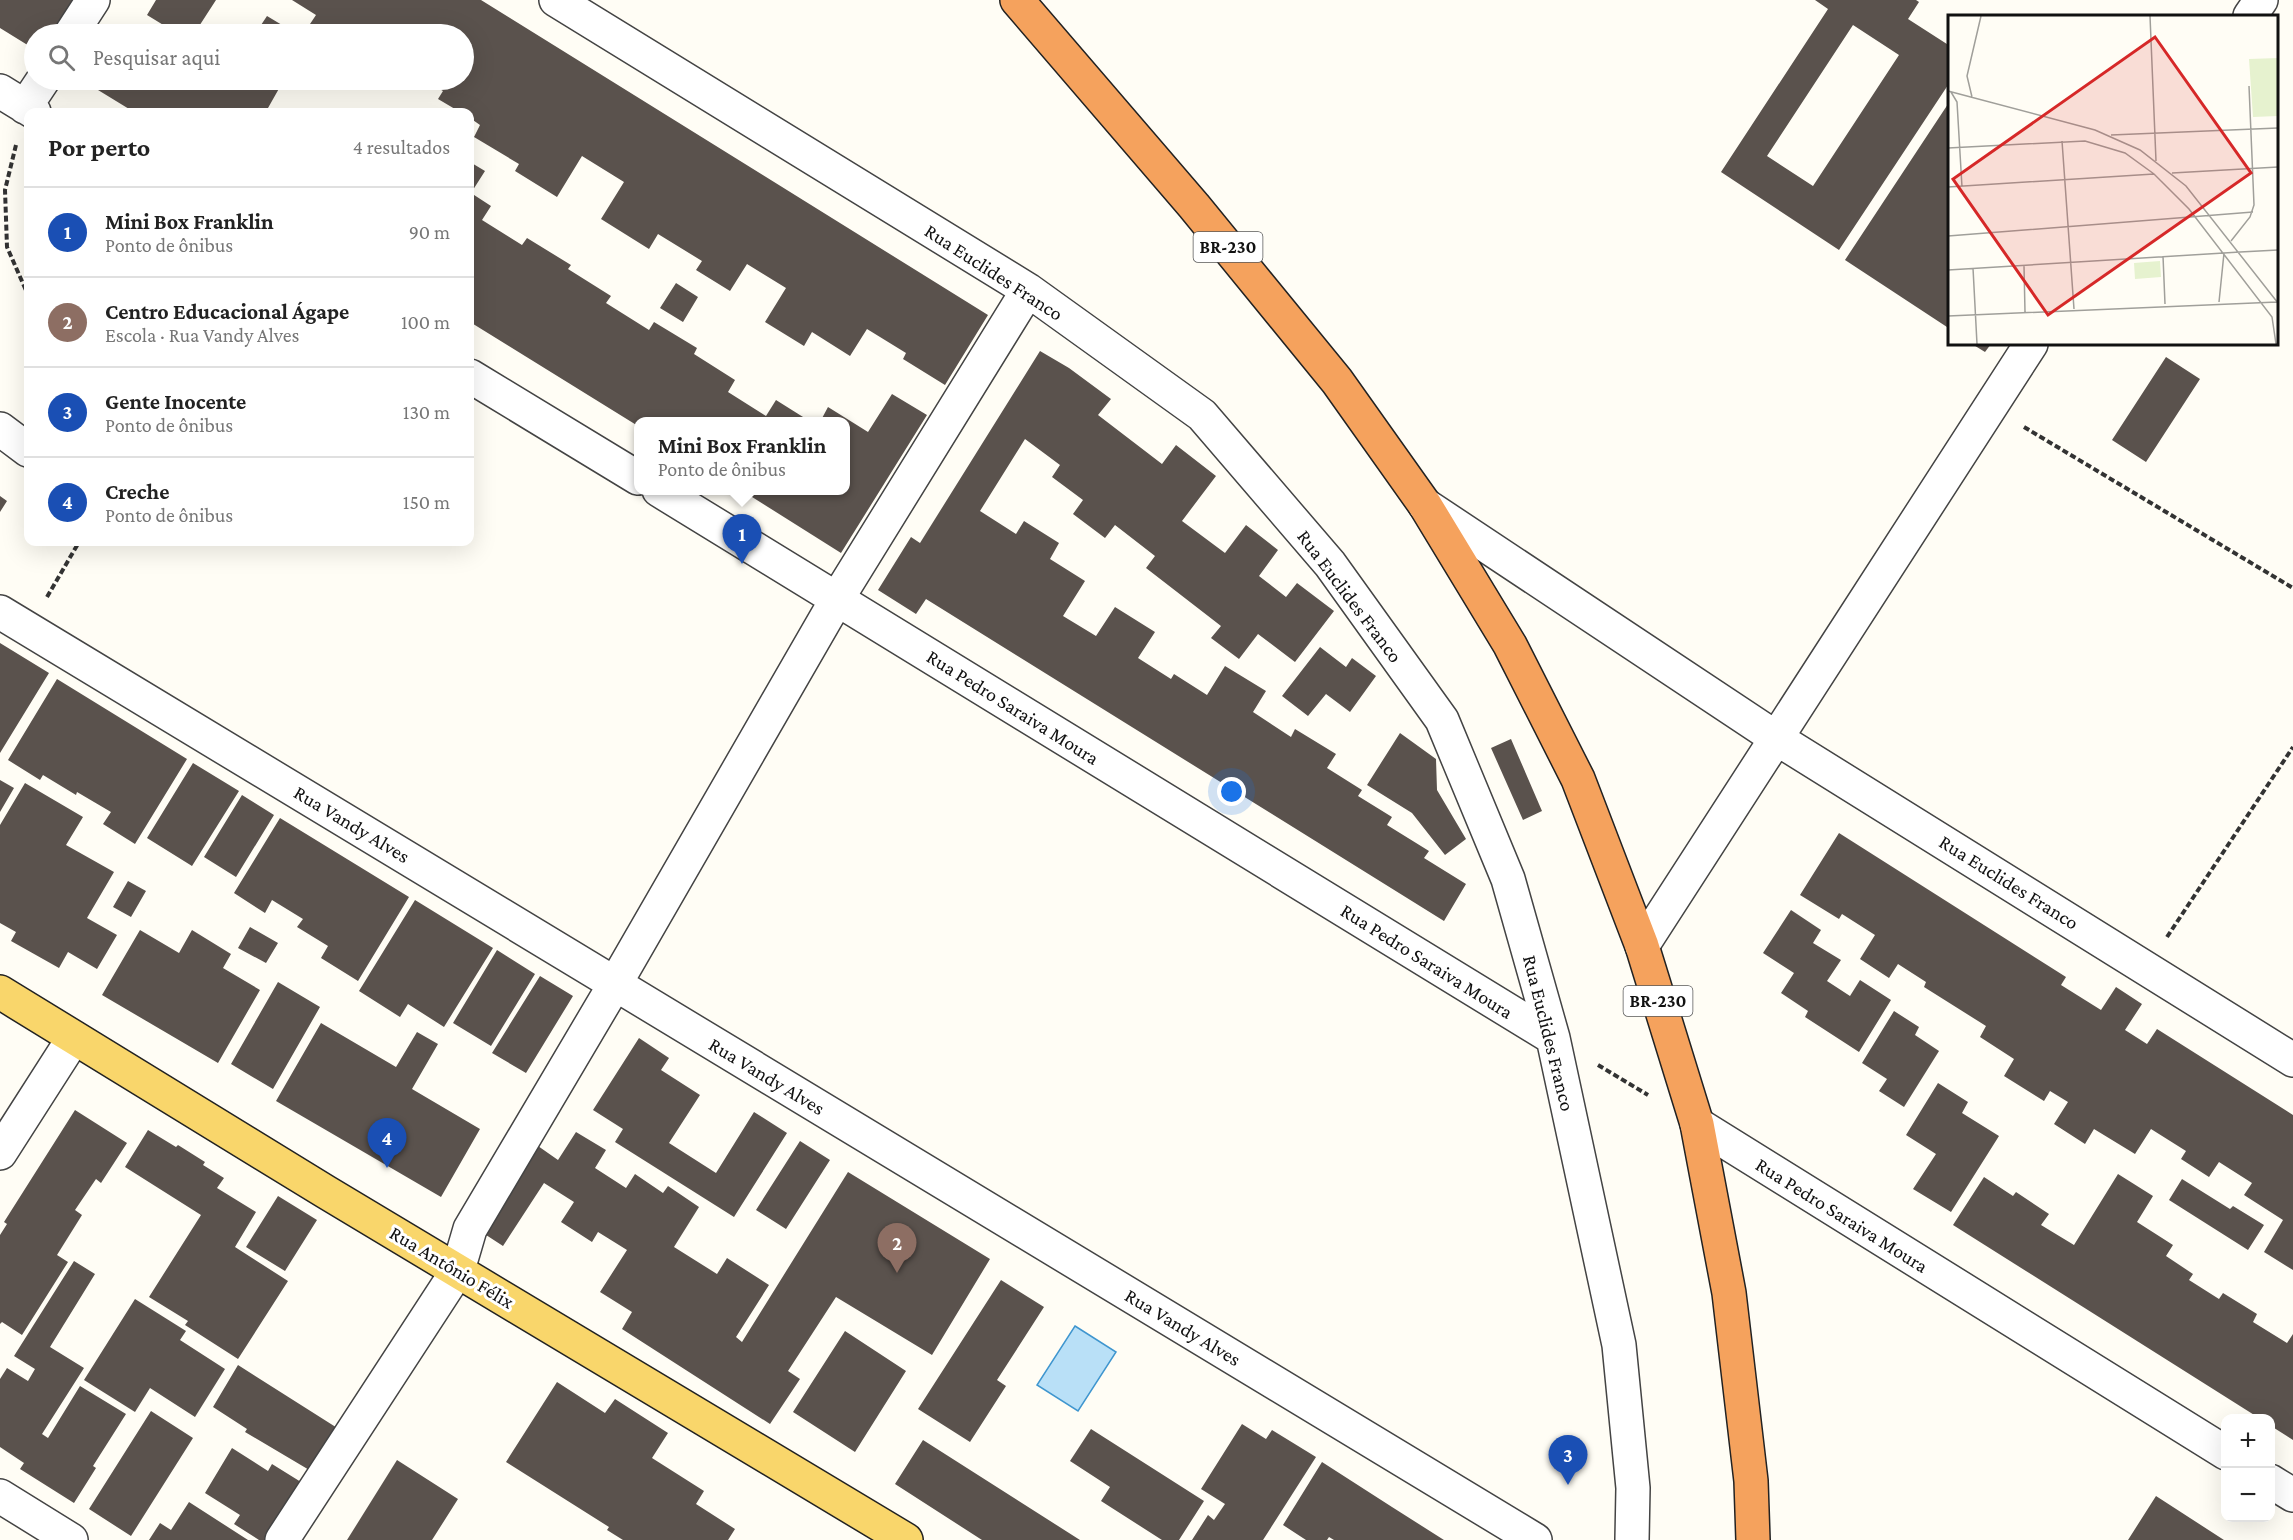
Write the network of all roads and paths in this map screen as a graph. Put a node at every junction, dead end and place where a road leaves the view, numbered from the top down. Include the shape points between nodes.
1 (93, 0) edge
2 (555, 0) edge
3 (1017, 0) edge
4 (2261, 0) edge
5 (2251, 15) edge
6 (77, 24) edge
7 (33, 90) edge
8 (20, 104) edge
9 (24, 286) edge
10 (1028, 290) junction
11 (2030, 345) edge
12 (474, 378) edge
13 (1989, 406) junction
14 (0, 429) edge
15 (24, 447) edge
16 (634, 475) edge
17 (666, 495) edge
18 (1425, 505) junction
19 (78, 546) edge
20 (2293, 588) edge
21 (837, 599) junction
22 (0, 612) edge
23 (28, 628) junction
24 (1776, 738) junction
25 (2293, 747) edge
26 (1642, 946) junction
27 (2147, 968) junction
28 (615, 984) junction
29 (0, 992) edge
30 (1553, 1038) junction
31 (73, 1039) junction
32 (2293, 1060) edge
33 (1697, 1125) junction
34 (0, 1153) edge
35 (458, 1270) junction
36 (2221, 1450) edge
37 (2275, 1484) edge
38 (2293, 1495) edge
39 (0, 1496) edge
40 (70, 1540) edge
41 (282, 1540) edge
42 (906, 1540) edge
43 (1535, 1540) edge
44 (1632, 1540) edge
45 (1753, 1540) edge

1 - 6 street
2 - 10 street, Rua Euclides Franco
3 - 18 highway, BR-230 via 1329,371
4 - 5 street
7 - 8 street
8 - 9 path via 5,190 7,247
10 - 21 street
10 - 30 street, Rua Euclides Franco via 1202,415 1330,564 1442,720 1508,879
11 - 13 street
12 - 16 street
13 - 20 path
13 - 24 street
14 - 15 street
17 - 21 street, Rua Pedro Saraiva Moura
18 - 24 street, Rua Euclides Franco
18 - 26 highway, BR-230 via 1510,645 1578,779
19 - 23 path
21 - 28 street
21 - 30 street, Rua Pedro Saraiva Moura
22 - 23 street, Rua Vandy Alves
23 - 28 street, Rua Vandy Alves
24 - 26 street
24 - 27 street, Rua Euclides Franco
25 - 27 path
26 - 33 highway, BR-230
27 - 32 street, Rua Euclides Franco
28 - 35 street via 470,1228
28 - 43 street, Rua Vandy Alves
29 - 31 main road, Rua Antônio Félix
30 - 33 path
30 - 44 street, Rua Euclides Franco via 1619,1345 1633,1488
31 - 34 street
31 - 35 main road, Rua Antônio Félix
33 - 36 street, Rua Pedro Saraiva Moura
33 - 45 highway, BR-230 via 1729,1293 1751,1481
35 - 41 street
35 - 42 main road, Rua Antônio Félix
37 - 38 street
39 - 40 street

